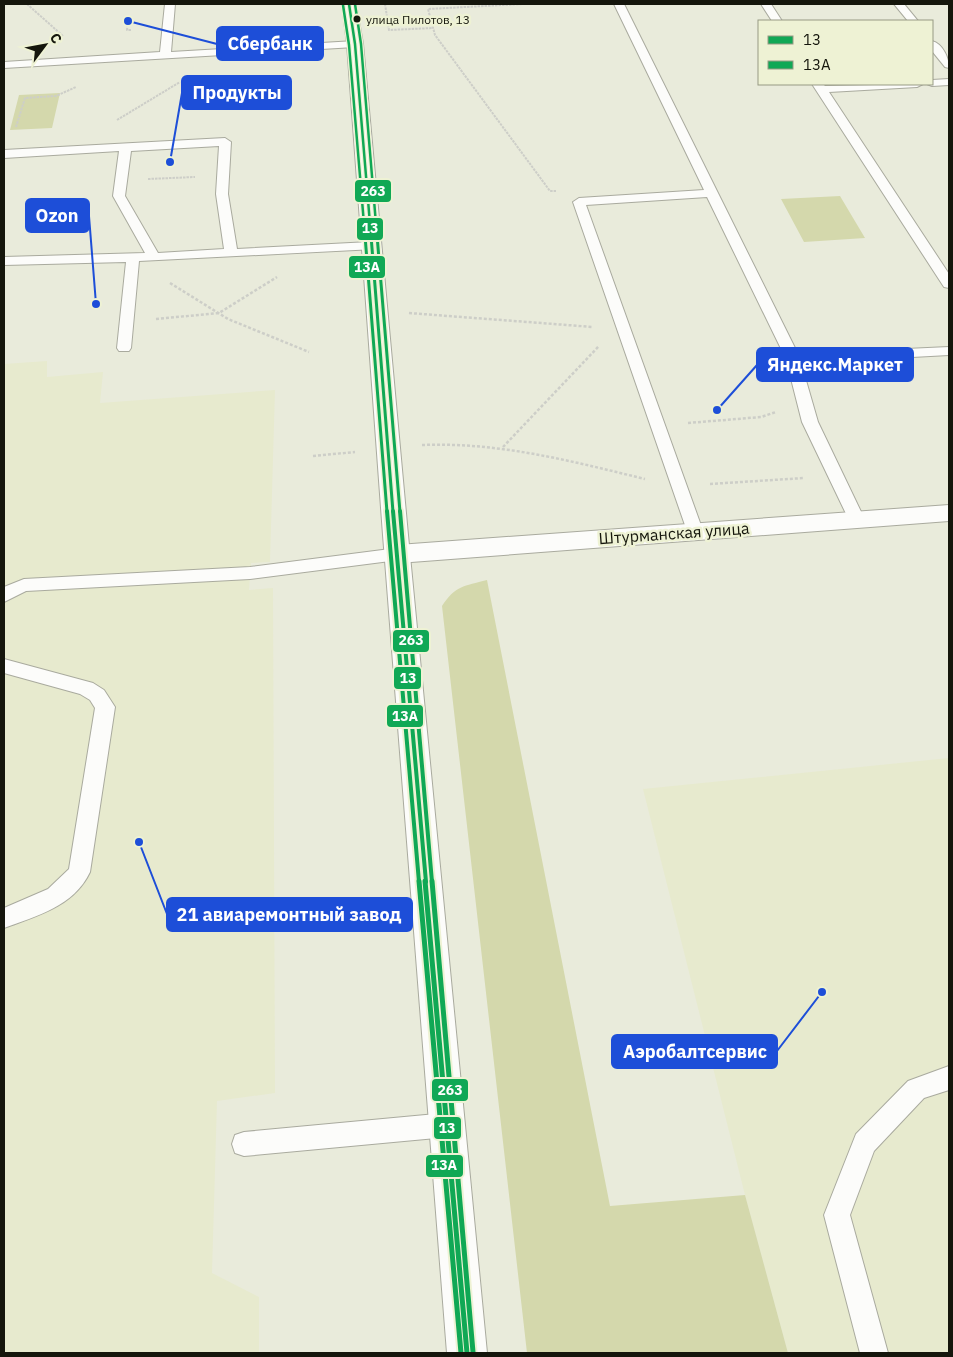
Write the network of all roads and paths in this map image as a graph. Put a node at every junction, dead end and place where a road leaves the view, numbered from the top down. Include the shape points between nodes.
1 (27, 4) edge
2 (170, 4) edge
3 (349, 4) edge
4 (385, 4) edge
5 (506, 4) edge
6 (522, 4) edge
7 (619, 4) edge
8 (766, 4) edge
9 (899, 4) edge
10 (776, 20) edge
11 (912, 20) edge
12 (433, 28) junction
13 (64, 39) dead end
14 (354, 44) junction
15 (933, 45) edge
16 (165, 54) junction
17 (4, 65) edge
18 (949, 65) edge
19 (187, 77) dead end
20 (949, 82) edge
21 (933, 83) edge
22 (868, 85) edge
23 (820, 86) edge
24 (60, 94) dead end
25 (116, 121) dead end
26 (12, 129) dead end
27 (126, 147) junction
28 (4, 154) edge
29 (223, 176) junction
30 (121, 180) junction
31 (560, 191) dead end
32 (712, 193) junction
33 (370, 246) junction
34 (231, 253) junction
35 (154, 257) junction
36 (4, 261) edge
37 (132, 263) junction
38 (282, 274) dead end
39 (949, 284) edge
40 (404, 312) dead end
41 (219, 313) junction
42 (127, 321) junction
43 (596, 327) dead end
44 (602, 342) dead end
45 (124, 348) dead end
46 (949, 351) edge
47 (309, 352) dead end
48 (793, 359) junction
49 (804, 401) junction
50 (658, 426) junction
51 (422, 445) dead end
52 (503, 447) junction
53 (356, 452) dead end
54 (313, 456) dead end
55 (836, 476) junction
56 (678, 486) junction
57 (949, 513) edge
58 (856, 520) junction
59 (695, 531) junction
60 (398, 554) junction
61 (4, 596) edge
62 (4, 666) edge
63 (4, 918) edge
64 (949, 1078) edge
65 (447, 1125) junction
66 (244, 1144) dead end
67 (467, 1353) edge
68 (874, 1353) edge

1 - 13 path
2 - 16 lane
3 - 14 street
4 - 12 path via 389,30
5 - 6 path
5 - 12 path via 428,9
7 - 32 lane
8 - 10 lane
9 - 11 lane
12 - 31 path via 550,191
14 - 16 lane
14 - 33 street
15 - 18 lane
16 - 17 lane
19 - 25 path
20 - 21 lane
22 - 23 lane
23 - 39 lane
24 - 26 path via 25,98 18,127
27 - 28 lane
27 - 29 lane via 224,142
27 - 30 lane
29 - 30 path
29 - 34 lane via 222,194
30 - 35 lane via 119,196
32 - 48 lane
32 - 50 lane via 579,202
33 - 34 lane
33 - 60 street
34 - 35 lane
35 - 37 lane
36 - 37 lane
37 - 41 path
37 - 42 lane
38 - 41 path
40 - 43 path
41 - 42 path
41 - 47 path
42 - 45 lane
44 - 52 path
46 - 48 lane
48 - 49 lane
49 - 50 path via 761,417
49 - 55 lane via 810,422
50 - 56 lane
51 - 52 path
52 - 56 path
53 - 54 path
55 - 56 path
55 - 58 lane
56 - 59 lane
57 - 58 street, Штурманская улица
58 - 59 street, Штурманская улица
59 - 60 street, Штурманская улица
60 - 61 lane via 250,573 24,585
60 - 65 street
62 - 63 lane via 86,688 97,695 105,707 79,872 73,884 61,893
64 - 68 lane via 916,1089 865,1143 837,1215
65 - 66 lane
65 - 67 street

